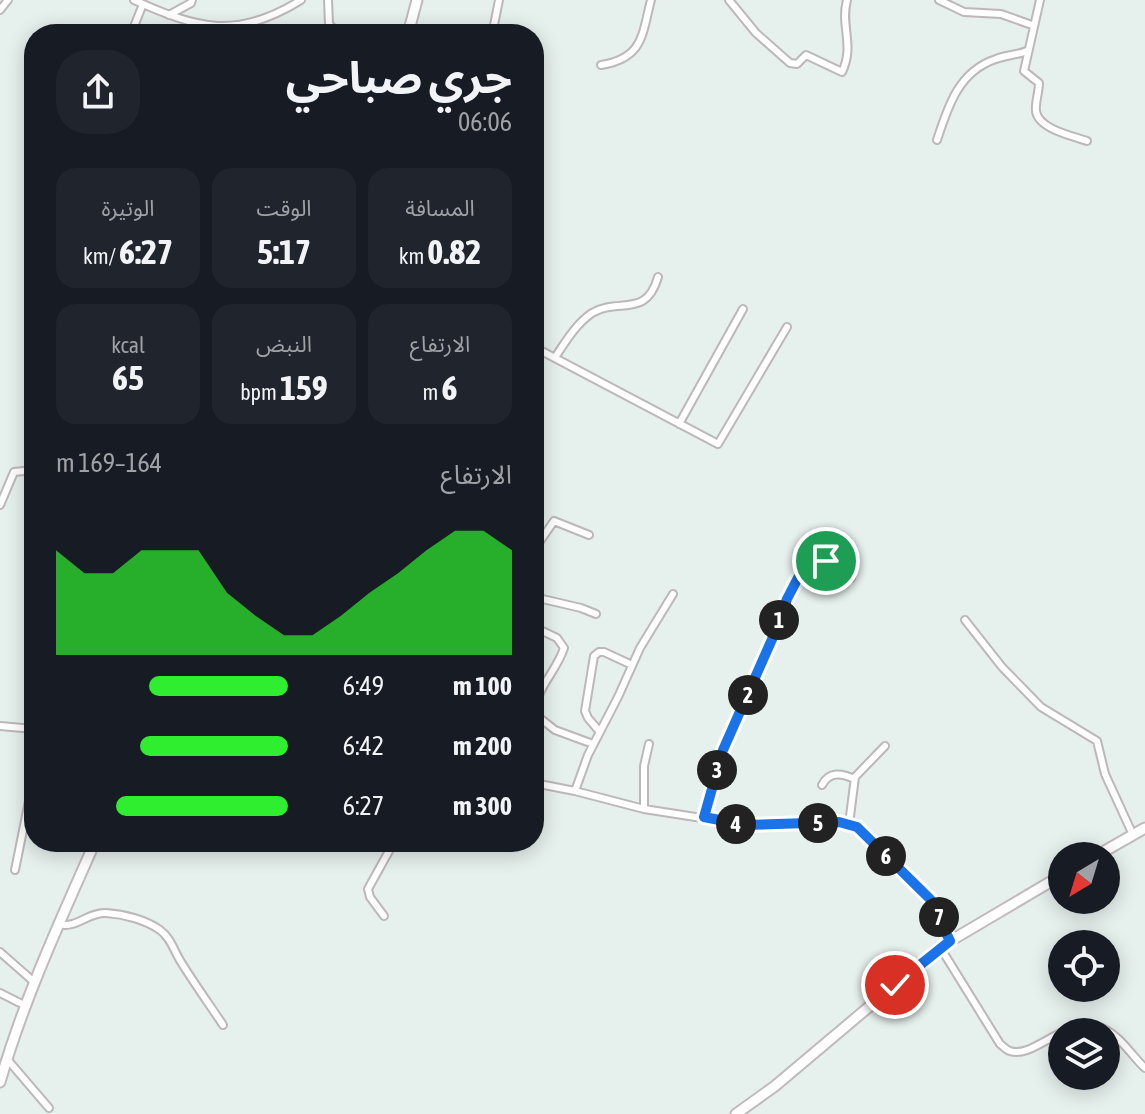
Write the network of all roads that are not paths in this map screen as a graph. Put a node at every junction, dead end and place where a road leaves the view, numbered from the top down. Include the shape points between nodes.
1 (8, 0) edge
2 (134, 0) edge
3 (192, 0) edge
4 (301, 0) edge
5 (328, 0) edge
6 (417, 0) edge
7 (499, 0) edge
8 (651, 0) edge
9 (729, 0) edge
10 (847, 0) edge
11 (939, 0) edge
12 (1040, 0) edge
13 (143, 4) junction
14 (0, 10) edge
15 (169, 15) junction
16 (135, 24) edge
17 (198, 24) edge
18 (239, 24) edge
19 (329, 24) edge
20 (411, 24) edge
21 (494, 24) edge
22 (1032, 25) junction
23 (1027, 51) junction
24 (601, 65) dead end
25 (937, 140) dead end
26 (1087, 141) dead end
27 (658, 277) dead end
28 (743, 309) dead end
29 (787, 327) dead end
30 (544, 351) edge
31 (556, 356) junction
32 (679, 424) junction
33 (24, 471) edge
34 (0, 505) edge
35 (589, 535) dead end
36 (544, 536) edge
37 (851, 578) dead end
38 (673, 594) dead end
39 (544, 599) edge
40 (596, 614) dead end
41 (965, 620) dead end
42 (544, 630) edge
43 (632, 665) junction
44 (544, 685) edge
45 (544, 721) edge
46 (0, 726) edge
47 (24, 728) edge
48 (599, 731) junction
49 (593, 744) junction
50 (649, 744) dead end
51 (885, 746) dead end
52 (854, 779) junction
53 (544, 785) edge
54 (822, 785) dead end
55 (575, 791) junction
56 (644, 809) junction
57 (704, 817) junction
58 (849, 824) junction
59 (24, 825) edge
60 (1145, 828) edge
61 (1133, 835) junction
62 (1120, 842) edge
63 (91, 852) edge
64 (388, 852) edge
65 (15, 870) dead end
66 (1048, 883) edge
67 (384, 916) dead end
68 (59, 924) junction
69 (945, 944) junction
70 (0, 952) edge
71 (33, 981) junction
72 (0, 993) edge
73 (24, 1005) junction
74 (223, 1025) dead end
75 (7, 1059) junction
76 (1145, 1068) edge
77 (0, 1082) edge
78 (49, 1108) dead end
79 (736, 1114) edge

1 - 14 street
2 - 13 street
3 - 15 street
4 - 18 street via 272,16
5 - 19 street
6 - 20 street
7 - 21 street
8 - 24 street via 638,45 614,63
9 - 10 street via 790,63 797,64 806,55 842,72 850,43 845,31
11 - 22 street via 964,12 1001,14
12 - 22 street
13 - 15 street
13 - 16 street
15 - 17 street
22 - 23 street
23 - 25 street via 998,57 967,75
23 - 26 street via 1024,71 1039,83 1038,117
27 - 31 street via 639,304 593,312
28 - 32 street
29 - 32 street via 721,442
30 - 31 street
31 - 32 street
33 - 34 street via 14,472
35 - 36 street via 554,521
37 - 57 street via 826,561 800,574 723,750
38 - 43 street
39 - 40 street
41 - 61 street via 1041,707 1097,741 1105,774
42 - 44 street via 564,648
43 - 48 street
43 - 48 street via 604,652 594,656 585,711
45 - 49 street
46 - 47 street
48 - 49 street
49 - 55 street
50 - 56 street
51 - 52 street
52 - 54 street via 836,774
52 - 58 street
53 - 55 street
55 - 56 street
56 - 57 street
57 - 58 street via 745,825
58 - 69 street via 930,899
59 - 65 street
60 - 61 street
61 - 62 street
63 - 68 street
64 - 67 street via 368,889
66 - 69 street
68 - 71 street
68 - 74 street via 106,913 159,930
69 - 76 street via 1000,1044 1011,1052 1025,1051 1067,1029 1102,1028
69 - 79 street
70 - 71 street
71 - 73 street
72 - 73 street
73 - 75 street
75 - 77 street
75 - 78 street

